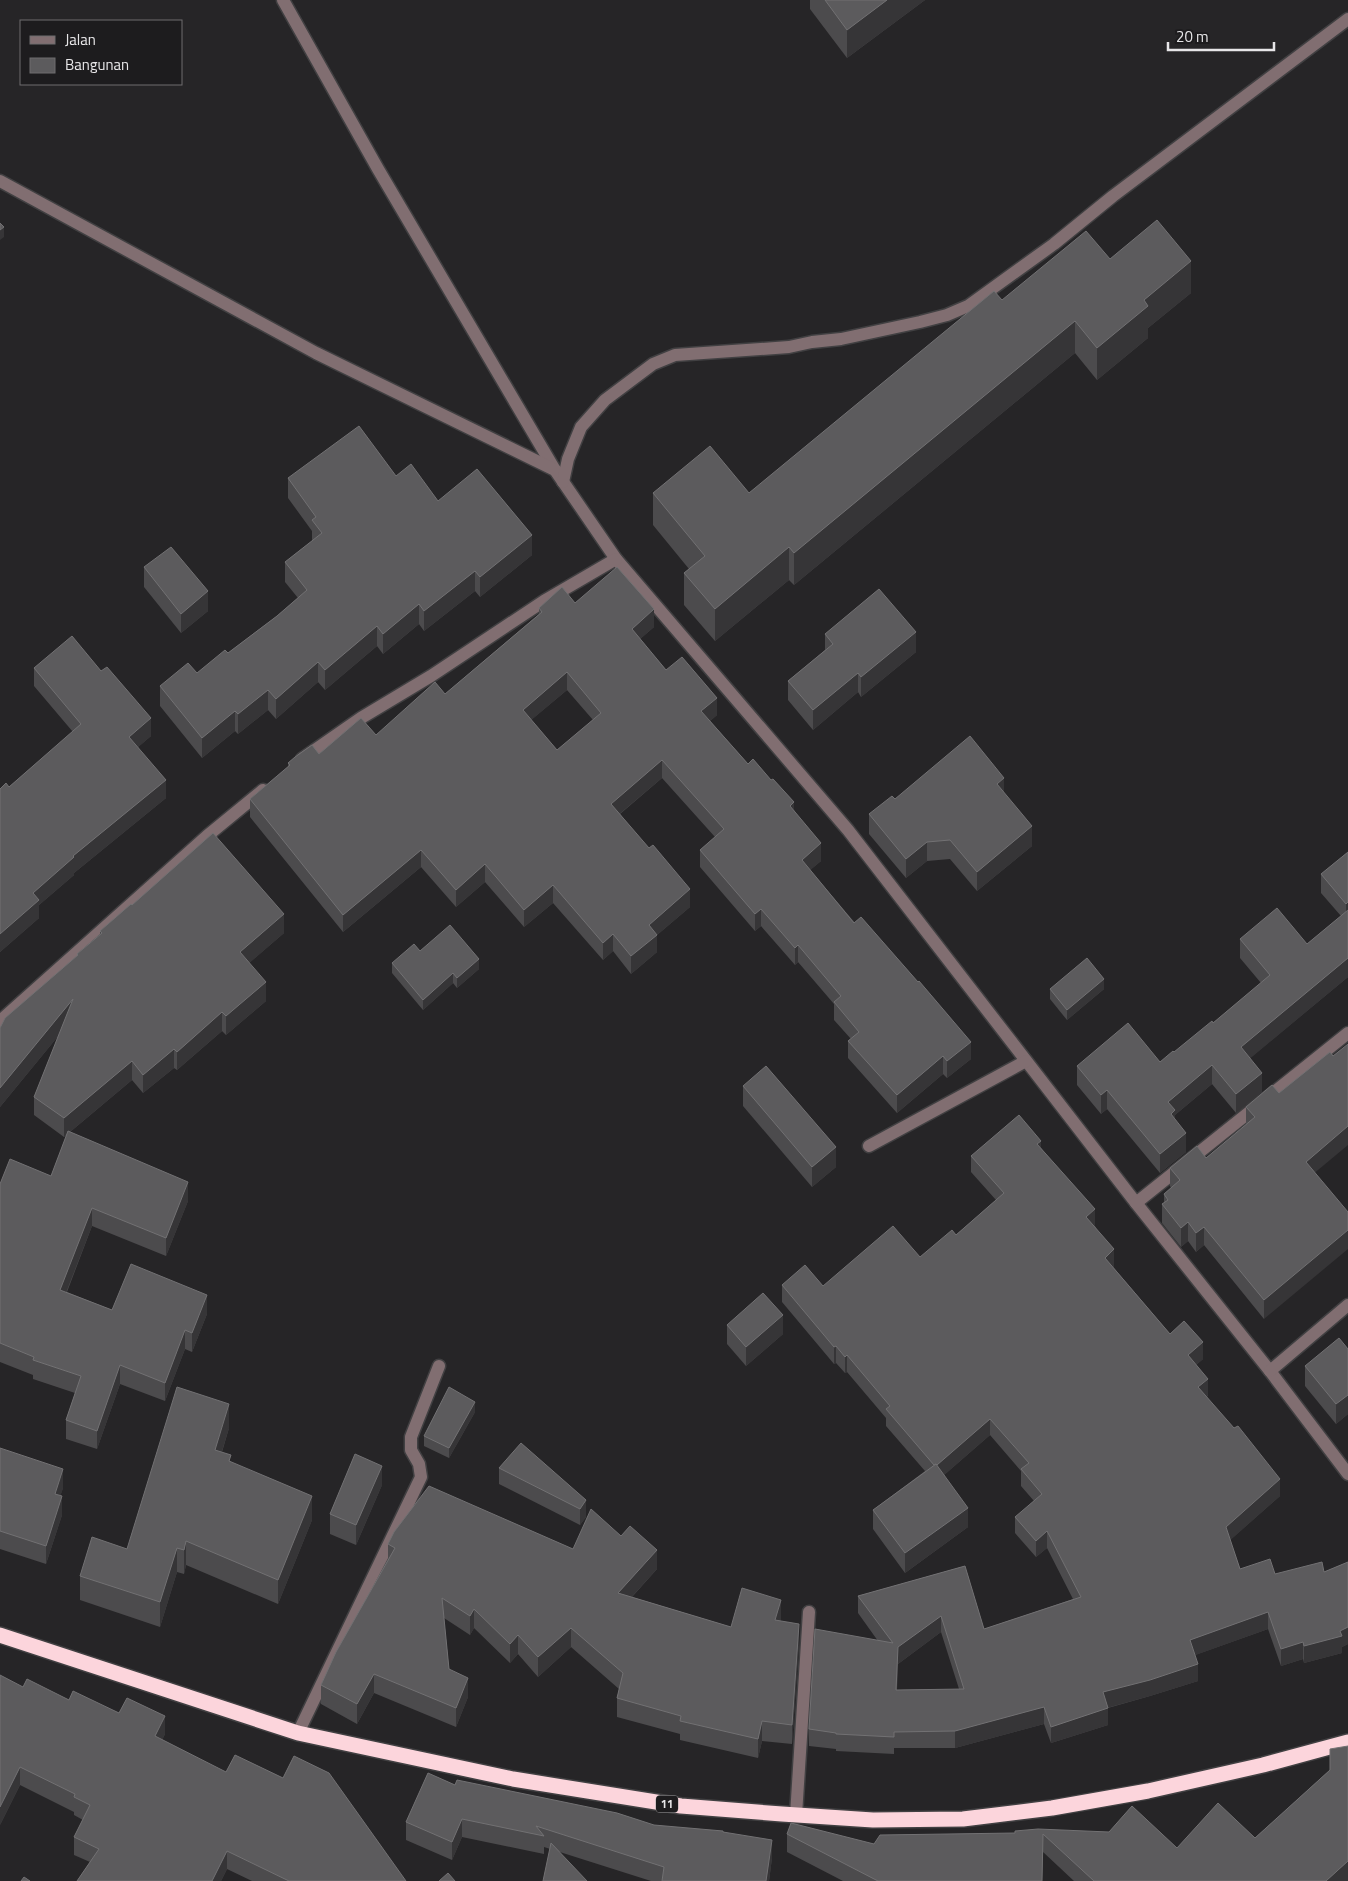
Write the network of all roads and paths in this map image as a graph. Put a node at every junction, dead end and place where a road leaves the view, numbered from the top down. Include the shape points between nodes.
1 (283, 0) edge
2 (1348, 19) edge
3 (0, 182) edge
4 (555, 470) junction
5 (563, 482) junction
6 (616, 559) junction
7 (290, 768) edge
8 (275, 780) edge
9 (0, 1021) edge
10 (1348, 1033) edge
11 (1026, 1061) junction
12 (870, 1146) dead end
13 (1136, 1203) junction
14 (1348, 1305) edge
15 (439, 1366) dead end
16 (1270, 1371) junction
17 (1348, 1474) edge
18 (809, 1612) dead end
19 (0, 1635) edge
20 (298, 1733) junction
21 (1348, 1742) edge
22 (796, 1815) junction

1 - 4 street
2 - 5 street via 968,306 920,322 841,339 789,347 675,355 653,364 605,400 581,426
3 - 4 street via 316,353
4 - 5 street
5 - 6 street
6 - 7 street via 361,718
6 - 11 street via 848,830
8 - 9 street via 207,836
10 - 13 street
11 - 12 street
11 - 13 street
13 - 16 street
14 - 16 street
15 - 20 street via 411,1438 411,1450 419,1464 421,1477
16 - 17 street
18 - 22 street
19 - 20 highway, 11
20 - 22 highway, 11 via 531,1782 682,1806
21 - 22 highway, 11 via 1148,1792 1052,1808 963,1819 873,1820

